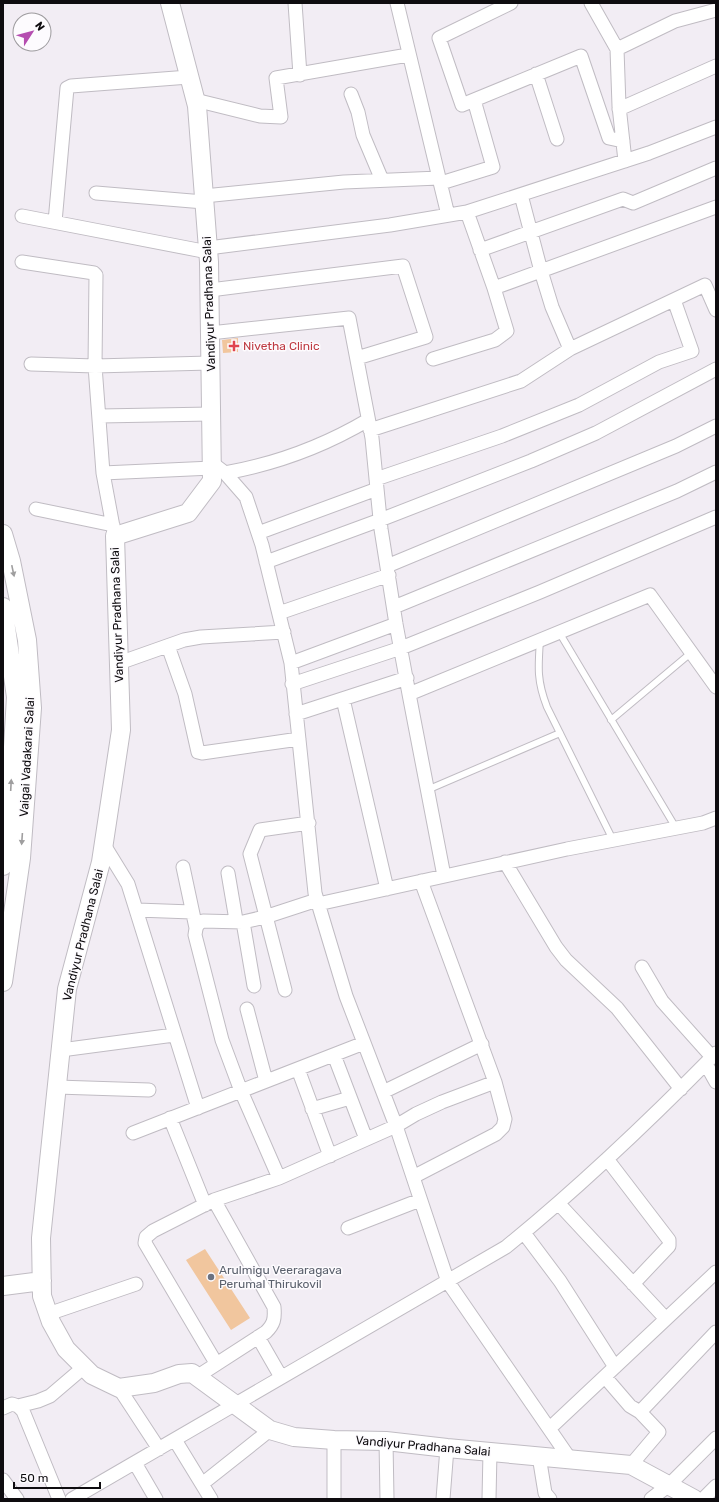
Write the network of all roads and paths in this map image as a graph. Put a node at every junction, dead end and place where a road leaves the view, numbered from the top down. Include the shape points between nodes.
1 (170, 3) edge
2 (295, 3) edge
3 (396, 3) edge
4 (511, 3) edge
5 (591, 3) edge
6 (716, 10) edge
7 (617, 49) junction
8 (408, 55) junction
9 (716, 66) edge
10 (536, 74) junction
11 (300, 75) junction
12 (189, 78) junction
13 (351, 94) dead end
14 (195, 100) junction
15 (474, 100) junction
16 (619, 109) junction
17 (716, 127) edge
18 (557, 139) dead end
19 (622, 141) junction
20 (625, 161) junction
21 (716, 168) edge
22 (382, 180) junction
23 (440, 180) junction
24 (96, 192) dead end
25 (521, 195) junction
26 (204, 199) junction
27 (716, 207) edge
28 (467, 212) junction
29 (448, 215) junction
30 (22, 216) dead end
31 (55, 222) junction
32 (531, 232) junction
33 (208, 250) junction
34 (480, 250) junction
35 (22, 262) dead end
36 (541, 271) junction
37 (494, 288) junction
38 (210, 290) junction
39 (674, 300) junction
40 (716, 310) edge
41 (210, 333) junction
42 (570, 349) junction
43 (356, 358) junction
44 (433, 359) dead end
45 (210, 363) junction
46 (31, 364) dead end
47 (95, 366) junction
48 (716, 369) edge
49 (211, 414) junction
50 (100, 416) junction
51 (369, 425) junction
52 (716, 426) edge
53 (216, 468) junction
54 (716, 472) edge
55 (103, 473) junction
56 (377, 484) junction
57 (36, 508) dead end
58 (716, 517) edge
59 (380, 520) junction
60 (114, 531) junction
61 (258, 533) junction
62 (3, 534) edge
63 (266, 562) junction
64 (388, 570) junction
65 (3, 607) edge
66 (394, 607) junction
67 (279, 613) junction
68 (396, 624) junction
69 (284, 632) junction
70 (559, 632) junction
71 (540, 640) junction
72 (168, 646) junction
73 (401, 648) junction
74 (692, 652) junction
75 (291, 663) junction
76 (119, 664) junction
77 (407, 678) junction
78 (715, 682) edge
79 (292, 684) junction
80 (409, 694) junction
81 (343, 699) junction
82 (296, 714) junction
83 (611, 720) junction
84 (560, 734) junction
85 (299, 740) junction
86 (427, 790) junction
87 (716, 818) edge
88 (309, 823) junction
89 (676, 828) junction
90 (613, 840) junction
91 (104, 845) junction
92 (505, 862) junction
93 (3, 866) edge
94 (183, 867) dead end
95 (228, 874) dead end
96 (444, 876) junction
97 (421, 881) junction
98 (387, 889) junction
99 (318, 902) junction
100 (137, 910) junction
101 (192, 912) junction
102 (265, 917) junction
103 (240, 921) junction
104 (196, 928) junction
105 (642, 967) dead end
106 (3, 982) edge
107 (254, 986) dead end
108 (285, 990) dead end
109 (247, 1009) dead end
110 (174, 1035) junction
111 (364, 1043) junction
112 (482, 1044) junction
113 (61, 1050) junction
114 (334, 1055) junction
115 (711, 1058) edge
116 (298, 1069) junction
117 (266, 1081) junction
118 (496, 1082) junction
119 (716, 1082) edge
120 (57, 1087) junction
121 (681, 1089) junction
122 (149, 1090) dead end
123 (241, 1091) junction
124 (383, 1092) junction
125 (350, 1098) junction
126 (198, 1108) junction
127 (312, 1109) junction
128 (170, 1118) junction
129 (396, 1126) junction
130 (134, 1133) dead end
131 (366, 1140) junction
132 (330, 1156) junction
133 (607, 1159) junction
134 (413, 1177) junction
135 (279, 1178) junction
136 (420, 1200) junction
137 (209, 1203) junction
138 (559, 1204) junction
139 (348, 1228) dead end
140 (524, 1233) junction
141 (716, 1272) edge
142 (42, 1281) junction
143 (448, 1282) junction
144 (136, 1284) dead end
145 (633, 1284) junction
146 (3, 1286) edge
147 (48, 1314) junction
148 (666, 1319) junction
149 (716, 1332) edge
150 (258, 1337) junction
151 (216, 1363) junction
152 (84, 1367) junction
153 (615, 1367) junction
154 (198, 1376) junction
155 (281, 1377) junction
156 (605, 1377) junction
157 (119, 1388) junction
158 (234, 1404) junction
159 (18, 1406) junction
160 (3, 1408) edge
161 (640, 1412) junction
162 (550, 1428) junction
163 (270, 1430) junction
164 (716, 1438) edge
165 (175, 1440) junction
166 (334, 1440) junction
167 (386, 1441) junction
168 (447, 1448) junction
169 (159, 1449) junction
170 (490, 1452) junction
171 (539, 1456) junction
172 (570, 1459) junction
173 (135, 1463) junction
174 (631, 1465) junction
175 (3, 1480) edge
176 (202, 1484) junction
177 (669, 1485) junction
178 (716, 1486) edge
179 (17, 1499) edge
180 (59, 1499) edge
181 (72, 1499) edge
182 (156, 1499) edge
183 (211, 1499) edge
184 (334, 1499) edge
185 (387, 1499) edge
186 (443, 1499) edge
187 (489, 1499) edge
188 (550, 1499) edge
189 (651, 1499) edge
190 (694, 1499) edge
191 (703, 1499) edge

1 - 12 street, Vandiyur Pradhana Salai
2 - 11 street
3 - 8 street
4 - 15 street via 439,38 462,105
5 - 7 street
6 - 7 street via 675,21
7 - 16 street
8 - 11 street
8 - 23 street
9 - 16 street
10 - 15 street
10 - 18 street
10 - 19 street via 581,56 609,138
11 - 14 street via 276,78 281,116 260,116
12 - 14 street, Vandiyur Pradhana Salai
12 - 31 street via 68,88
13 - 22 street via 363,135
14 - 26 street, Vandiyur Pradhana Salai
15 - 23 street via 493,167
16 - 19 street
17 - 20 street
19 - 20 street
20 - 25 street
21 - 32 street via 633,203 623,199
22 - 23 street
22 - 26 street via 344,182
23 - 29 street
24 - 26 street
25 - 28 street
25 - 32 street
26 - 33 street, Vandiyur Pradhana Salai
27 - 36 street
28 - 29 street
28 - 34 street
29 - 33 street
30 - 31 street
31 - 33 street
32 - 34 street
32 - 36 street
33 - 38 street, Vandiyur Pradhana Salai
34 - 37 street
35 - 47 street via 94,273
36 - 37 street
36 - 42 street via 552,307
37 - 44 street via 507,331 495,340
38 - 41 street, Vandiyur Pradhana Salai
38 - 43 street via 403,266 426,337
39 - 40 street via 705,286
39 - 42 street
39 - 56 street via 692,351 659,362 572,408
41 - 43 street via 349,318
41 - 45 street, Vandiyur Pradhana Salai
42 - 51 street via 521,381
43 - 51 street
45 - 47 street
45 - 49 street, Vandiyur Pradhana Salai
46 - 47 street
47 - 50 street
48 - 59 street via 596,433 531,462
49 - 50 street
49 - 53 street, Vandiyur Pradhana Salai
50 - 55 street
51 - 53 street via 246,470
51 - 56 street
52 - 64 street via 676,446
53 - 55 street
53 - 60 street, Vandiyur Pradhana Salai via 212,481 188,512
53 - 61 street via 246,498
54 - 66 street via 655,500
55 - 60 street
56 - 59 street
56 - 61 street
57 - 60 street
58 - 73 street
59 - 63 street
59 - 64 street
60 - 76 street, Vandiyur Pradhana Salai
61 - 63 street
62 -> 106 street, Vaigai Vadakarai Salai via 27,640 32,708 21,858
63 - 67 street
64 - 66 street
64 - 67 street
93 -> 65 street, Vaigai Vadakarai Salai via 8,831 16,697
66 - 68 street
67 - 69 street
68 - 73 street
68 - 75 street
69 - 72 street via 201,637
69 - 75 street
70 - 71 street
70 - 74 street via 650,595
70 - 83 lane
71 - 80 street
71 - 84 lane via 538,673 541,690
72 - 76 street
72 - 85 street via 185,694 198,752
73 - 77 street
73 - 79 street
74 - 78 street
74 - 83 lane
75 - 79 street
76 - 91 street, Vandiyur Pradhana Salai via 121,730
77 - 80 street
77 - 81 street
79 - 82 street
80 - 86 street
81 - 82 street
81 - 98 street
82 - 85 street
83 - 89 lane
84 - 86 lane
84 - 90 lane
85 - 88 street
86 - 96 street
87 - 89 street
88 - 99 street
88 - 102 street via 260,830 250,854
89 - 90 street
90 - 92 street
91 - 100 street via 128,884
91 - 113 street, Vandiyur Pradhana Salai via 67,989
92 - 96 street
92 - 121 street via 566,960 617,1008
94 - 101 street
95 - 103 street
96 - 97 street
97 - 98 street
97 - 112 street
98 - 99 street
99 - 102 street
99 - 111 street via 346,996
100 - 101 street
100 - 110 street
101 - 104 street
102 - 103 street
102 - 108 street
103 - 104 street via 203,921 198,923
103 - 107 street
104 - 123 street via 195,935 222,1040
105 - 115 street via 662,1002
109 - 117 street
110 - 113 street
110 - 126 street
111 - 114 street
111 - 124 street
112 - 118 street
112 - 124 street
113 - 120 street, Vandiyur Pradhana Salai
114 - 116 street
114 - 125 street
115 - 119 street
115 - 121 street
116 - 117 street
116 - 127 street
117 - 123 street
118 - 129 street via 442,1102
118 - 134 street via 505,1119 503,1127 496,1134
120 - 122 street
120 - 142 street, Vandiyur Pradhana Salai via 41,1238
121 - 133 street
123 - 126 street
123 - 135 street
124 - 129 street
125 - 127 street
125 - 131 street
126 - 128 street
127 - 132 street
128 - 130 street
128 - 137 street
129 - 131 street
129 - 134 street
131 - 132 street
132 - 135 street
133 - 138 street
133 - 145 street via 669,1240 669,1246
134 - 136 street
135 - 137 street
136 - 139 street
136 - 143 street
137 - 150 street via 274,1307 273,1325
137 - 151 street via 153,1231 146,1237 145,1243
138 - 140 street
138 - 145 street
140 - 143 street via 506,1247
140 - 153 street via 560,1281
141 - 148 street
142 - 146 street
142 - 147 street, Vandiyur Pradhana Salai via 42,1296
143 - 155 street
143 - 162 street
144 - 147 street
145 - 148 street
147 - 152 street, Vandiyur Pradhana Salai via 66,1349
148 - 153 street
149 - 161 street
150 - 151 street
150 - 155 street
151 - 154 street
152 - 157 street, Vandiyur Pradhana Salai via 92,1375
152 - 159 street via 50,1396 38,1402
153 - 156 street
154 - 157 street via 186,1372 154,1383
154 - 158 street, Vandiyur Pradhana Salai
155 - 158 street
156 - 161 street via 630,1406
156 - 162 street
157 - 169 street
158 - 163 street, Vandiyur Pradhana Salai
158 - 165 street
159 - 160 street via 12,1404
159 - 180 street via 23,1411
161 - 174 street via 659,1432
162 - 172 street
163 - 166 street, Vandiyur Pradhana Salai via 294,1437
163 - 176 street
164 - 177 street
165 - 169 street
165 - 176 street
166 - 167 street, Vandiyur Pradhana Salai
166 - 184 street
167 - 168 street, Vandiyur Pradhana Salai
167 - 185 street
168 - 170 street, Vandiyur Pradhana Salai
168 - 186 street
169 - 173 street
170 - 171 street, Vandiyur Pradhana Salai
170 - 187 street
171 - 172 street, Vandiyur Pradhana Salai
171 - 188 street via 545,1493
172 - 174 street, Vandiyur Pradhana Salai
173 - 181 street
173 - 182 street
174 - 177 street, Vandiyur Pradhana Salai
175 - 179 street
176 - 183 street
177 - 189 street
177 - 190 street, Vandiyur Pradhana Salai
178 - 191 street

